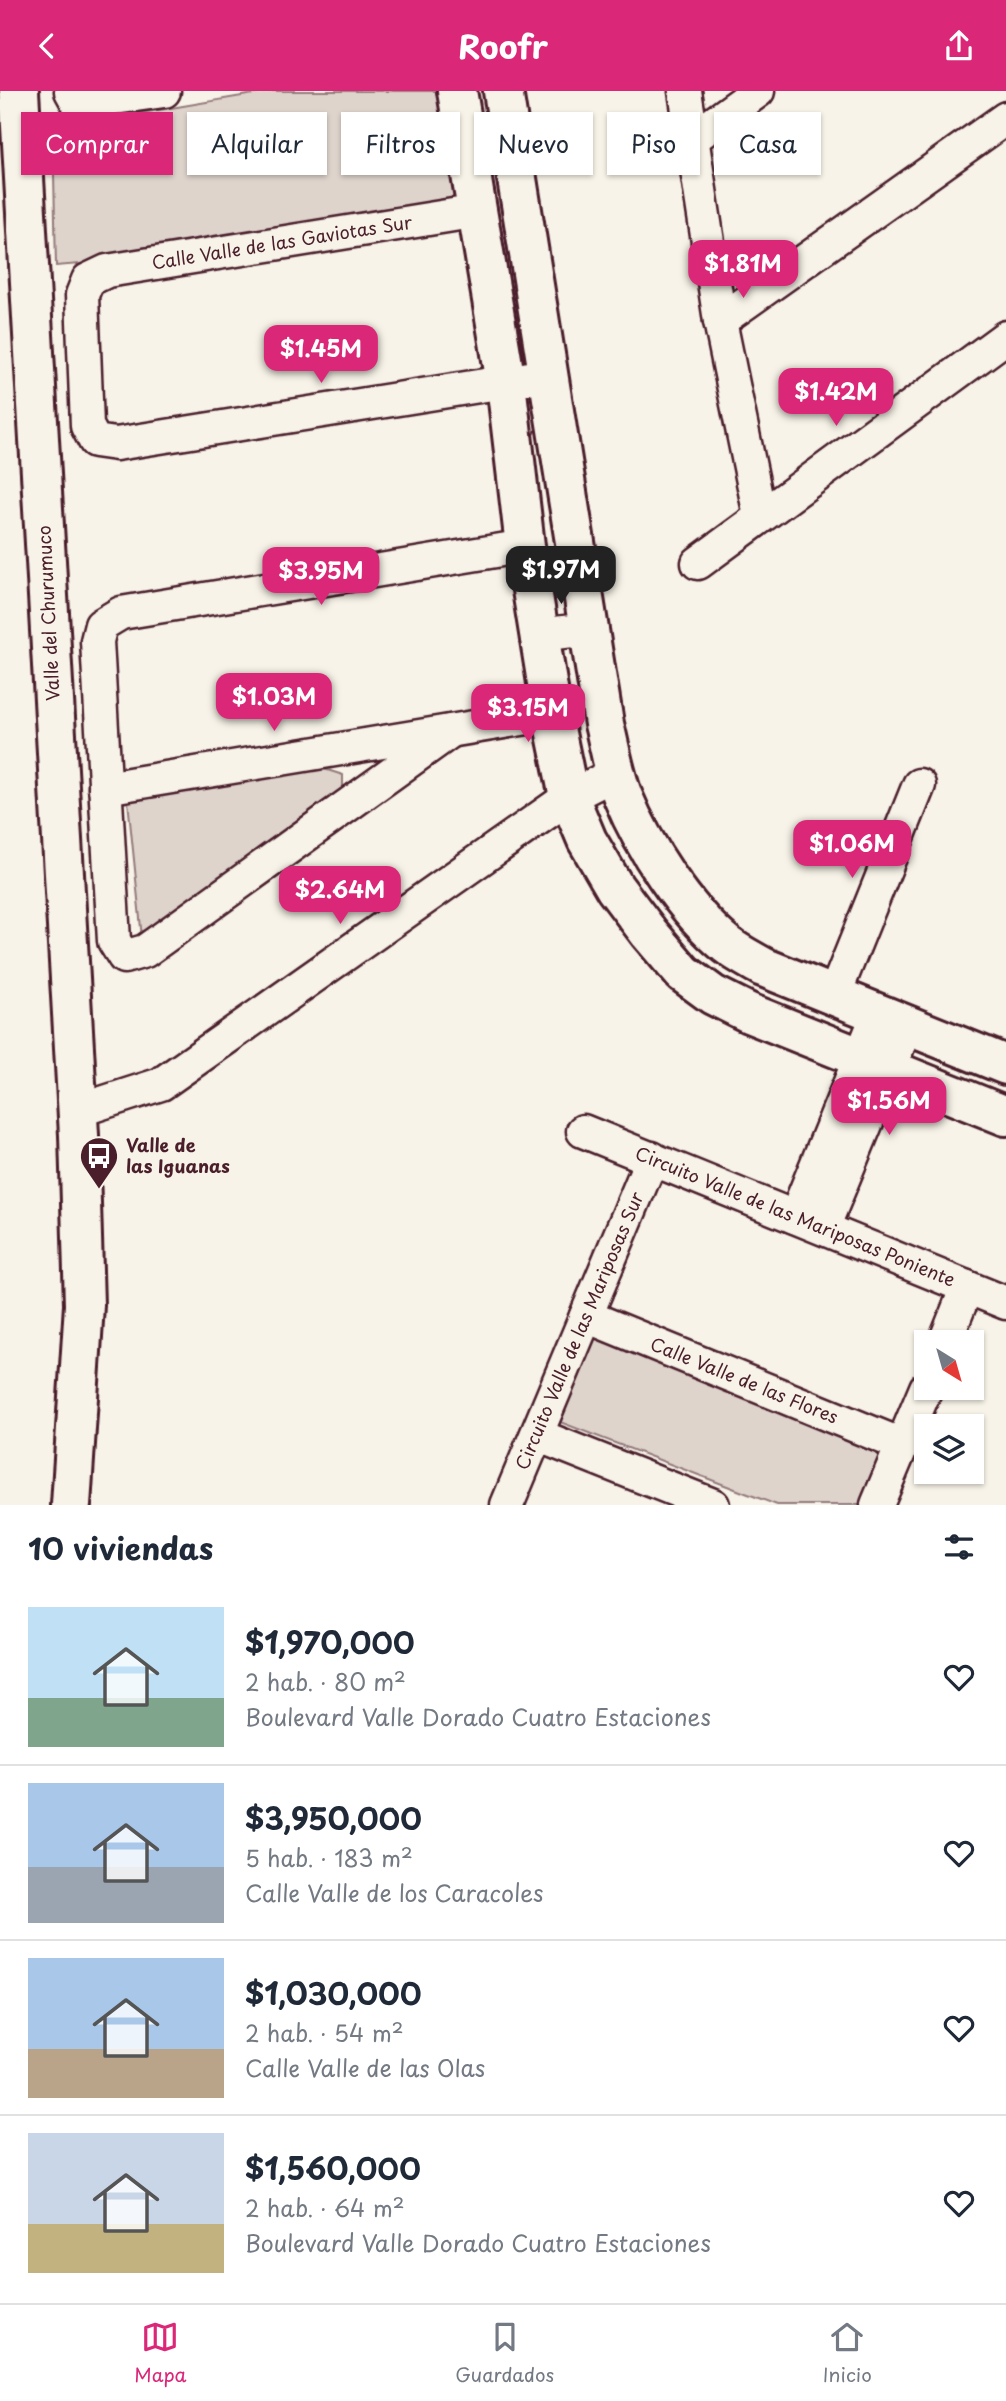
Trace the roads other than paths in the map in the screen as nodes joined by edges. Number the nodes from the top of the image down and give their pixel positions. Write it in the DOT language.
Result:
graph roads {
  1 [pos="19,91"];
  2 [pos="164,91"];
  3 [pos="457,91"];
  4 [pos="503,91"];
  5 [pos="685,91"];
  6 [pos="758,91"];
  7 [pos="74,95"];
  8 [pos="688,112"];
  9 [pos="1006,118"];
  10 [pos="700,133"];
  11 [pos="698,175"];
  12 [pos="478,211"];
  13 [pos="720,321"];
  14 [pos="1006,337"];
  15 [pos="548,375"];
  16 [pos="506,383"];
  17 [pos="760,516"];
  18 [pos="525,546"];
  19 [pos="698,563"];
  20 [pos="589,629"];
  21 [pos="539,635"];
  22 [pos="552,714"];
  23 [pos="451,730"];
  24 [pos="617,773"];
  25 [pos="919,785"];
  26 [pos="105,788"];
  27 [pos="569,797"];
  28 [pos="834,996"];
  29 [pos="892,1019"];
  30 [pos="1003,1055"];
  31 [pos="874,1063"];
  32 [pos="1006,1117"];
  33 [pos="78,1123"];
  34 [pos="583,1131"];
  35 [pos="652,1158"];
  36 [pos="809,1222"];
  37 [pos="967,1287"];
  38 [pos="1006,1303"];
  39 [pos="586,1317"];
  40 [pos="950,1330"];
  41 [pos="921,1400"];
  42 [pos="537,1435"];
  43 [pos="902,1445"];
  44 [pos="71,1505"];
  45 [pos="507,1505"];
  46 [pos="713,1505"];
  47 [pos="877,1505"];
  1 -- 33 [label="street, Valle del Churumuco"];
  2 -- 7 [label="street"];
  3 -- 12 [label="street"];
  4 -- 15 [label="street"];
  5 -- 8 [label="street"];
  6 -- 10 [label="street"];
  9 -- 13 [label="street"];
  11 -- 13 [label="street"];
  12 -- 16 [label="street"];
  12 -- 16 [label="street, Calle Valle de las Gaviotas Sur"];
  13 -- 17 [label="street"];
  14 -- 17 [label="street"];
  15 -- 16 [label="street"];
  15 -- 20 [label="street"];
  16 -- 18 [label="street"];
  17 -- 19 [label="street"];
  18 -- 21 [label="street"];
  18 -- 26 [label="street"];
  20 -- 21 [label="street"];
  20 -- 24 [label="street"];
  21 -- 22 [label="street"];
  22 -- 23 [label="street"];
  22 -- 27 [label="street"];
  23 -- 26 [label="street"];
  23 -- 26 [label="street"];
  24 -- 27 [label="street"];
  24 -- 28 [label="street"];
  25 -- 28 [label="street"];
  27 -- 31 [label="street"];
  27 -- 33 [label="street"];
  28 -- 29 [label="street"];
  29 -- 30 [label="street"];
  29 -- 31 [label="street"];
  31 -- 32 [label="street"];
  31 -- 36 [label="street"];
  33 -- 44 [label="street, Valle del Churumuco"];
  34 -- 35 [label="street, Circuito Valle de las Mariposas Poniente"];
  35 -- 36 [label="street, Circuito Valle de las Mariposas Poniente"];
  35 -- 39 [label="street, Circuito Valle de las Mariposas Sur"];
  36 -- 37 [label="street, Circuito Valle de las Mariposas Poniente"];
  37 -- 38 [label="street, Circuito Valle de las Mariposas Poniente"];
  37 -- 40 [label="street"];
  39 -- 42 [label="street, Circuito Valle de las Mariposas Sur"];
  39 -- 43 [label="street, Calle Valle de las Flores"];
  41 -- 43 [label="street"];
  42 -- 45 [label="street, Circuito Valle de las Mariposas Sur"];
  42 -- 46 [label="street"];
  43 -- 47 [label="street"];
}
